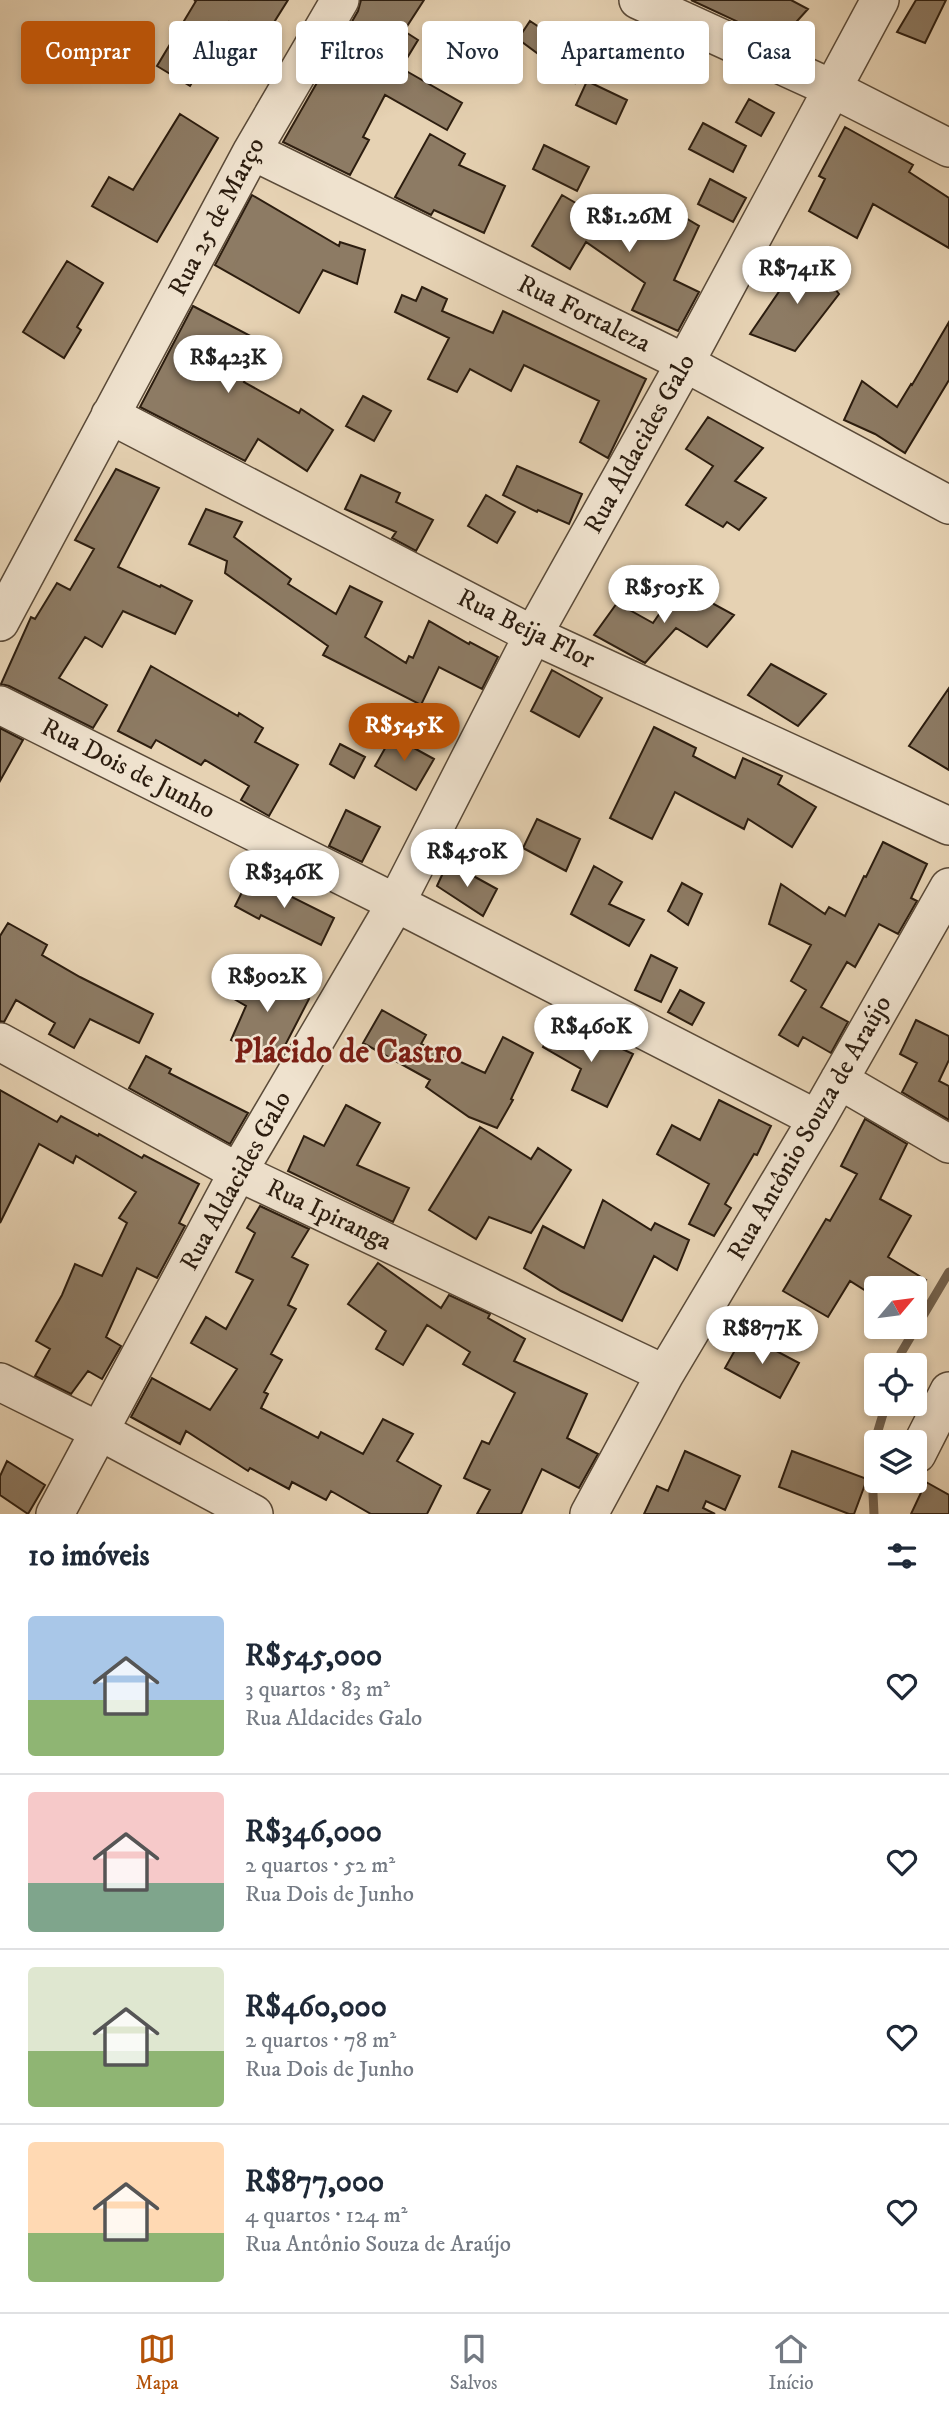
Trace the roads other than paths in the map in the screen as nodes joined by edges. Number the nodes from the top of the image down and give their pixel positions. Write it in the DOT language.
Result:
graph roads {
  1 [pos="340,0"];
  2 [pos="638,0"];
  3 [pos="880,0"];
  4 [pos="833,89"];
  5 [pos="949,148"];
  6 [pos="252,150"];
  7 [pos="685,363"];
  8 [pos="110,415"];
  9 [pos="949,505"];
  10 [pos="0,622"];
  11 [pos="533,635"];
  12 [pos="0,705"];
  13 [pos="949,826"];
  14 [pos="949,887"];
  15 [pos="396,903"];
  16 [pos="0,1042"];
  17 [pos="839,1080"];
  18 [pos="817,1119"];
  19 [pos="949,1144"];
  20 [pos="238,1172"];
  21 [pos="665,1374"];
  22 [pos="0,1382"];
  23 [pos="949,1391"];
  24 [pos="101,1432"];
  25 [pos="927,1434"];
  26 [pos="55,1514"];
  27 [pos="254,1514"];
  28 [pos="589,1514"];
  1 -- 6 [label="street, Rua 25 de Março"];
  2 -- 4 [label="street"];
  3 -- 4 [label="street, Rua Aldacides Galo"];
  4 -- 5 [label="street"];
  4 -- 7 [label="street, Rua Aldacides Galo"];
  6 -- 7 [label="street, Rua Fortaleza"];
  6 -- 8 [label="street, Rua 25 de Março"];
  7 -- 9 [label="street, Rua Fortaleza"];
  7 -- 11 [label="street, Rua Aldacides Galo"];
  8 -- 10 [label="street, Rua 25 de Março"];
  8 -- 11 [label="street, Rua Beija Flor"];
  11 -- 13 [label="street, Rua Beija Flor"];
  11 -- 15 [label="street, Rua Aldacides Galo"];
  12 -- 15 [label="street, Rua Dois de Junho"];
  14 -- 17 [label="street, Rua Antônio Souza de Araújo"];
  15 -- 18 [label="street, Rua Dois de Junho"];
  15 -- 20 [label="street, Rua Aldacides Galo"];
  16 -- 20 [label="street, Rua Ipiranga"];
  17 -- 18 [label="street, Rua Antônio Souza de Araújo"];
  17 -- 19 [label="street"];
  18 -- 21 [label="street, Rua Antônio Souza de Araújo"];
  20 -- 21 [label="street, Rua Ipiranga"];
  20 -- 24 [label="street, Rua Aldacides Galo"];
  21 -- 28 [label="street, Rua Antônio Souza de Araújo"];
  22 -- 24 [label="street"];
  23 -- 25 [label="street"];
  24 -- 26 [label="street, Rua Aldacides Galo"];
  24 -- 27 [label="street"];
}
